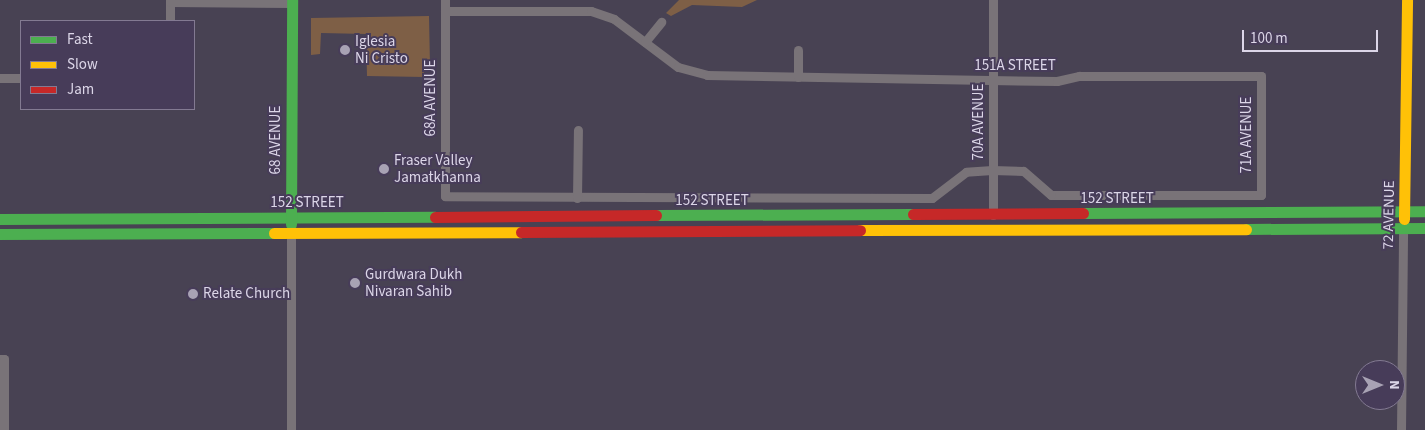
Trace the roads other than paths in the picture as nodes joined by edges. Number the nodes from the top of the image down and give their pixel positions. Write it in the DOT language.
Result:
graph roads {
  1 [pos="445,0"];
  2 [pos="993,0"];
  3 [pos="1407,0"];
  4 [pos="170,1"];
  5 [pos="292,1"];
  6 [pos="445,11"];
  7 [pos="170,20"];
  8 [pos="661,22"];
  9 [pos="646,42"];
  10 [pos="798,50"];
  11 [pos="1261,76"];
  12 [pos="798,77"];
  13 [pos="0,78"];
  14 [pos="20,78"];
  15 [pos="993,81"];
  16 [pos="578,130"];
  17 [pos="992,170"];
  18 [pos="577,198"];
  19 [pos="1404,211"];
  20 [pos="1425,211"];
  21 [pos="993,215"];
  22 [pos="291,218"];
  23 [pos="0,219"];
  24 [pos="1403,228"];
  25 [pos="1425,228"];
  26 [pos="922,230"];
  27 [pos="291,233"];
  28 [pos="0,234"];
  29 [pos="2,359"];
  30 [pos="4,430"];
  31 [pos="291,430"];
  32 [pos="1401,430"];
  1 -- 6 [label="street, 68A AVENUE"];
  2 -- 15 [label="street, 70A AVENUE"];
  3 -- 19 [label="main road, 72 AVENUE"];
  4 -- 5 [label="street"];
  4 -- 7 [label="street"];
  5 -- 22 [label="main road, 68 AVENUE"];
  6 -- 9 [label="street, 151A STREET"];
  6 -- 18 [label="street, 68A AVENUE"];
  8 -- 9 [label="street"];
  9 -- 12 [label="street, 151A STREET"];
  10 -- 12 [label="street"];
  11 -- 15 [label="street, 151A STREET"];
  11 -- 17 [label="street, 71A AVENUE"];
  12 -- 15 [label="street, 151A STREET"];
  13 -- 14 [label="street"];
  15 -- 17 [label="street, 70A AVENUE"];
  16 -- 18 [label="street"];
  17 -- 18 [label="street"];
  17 -- 21 [label="street, 70A AVENUE"];
  19 -- 20 [label="main road, 152 STREET"];
  19 -- 21 [label="main road, 152 STREET"];
  19 -- 24 [label="main road, 72 AVENUE"];
  21 -- 22 [label="main road, 152 STREET"];
  21 -- 26 [label="main road"];
  22 -- 23 [label="main road, 152 STREET"];
  22 -- 27 [label="main road, 68 AVENUE"];
  24 -- 25 [label="main road, 152 STREET"];
  24 -- 26 [label="main road, 152 STREET"];
  24 -- 32 [label="street, 72 AVENUE"];
  26 -- 27 [label="main road, 152 STREET"];
  27 -- 28 [label="main road, 152 STREET"];
  27 -- 31 [label="street, 68 AVENUE"];
  29 -- 30 [label="street"];
}
